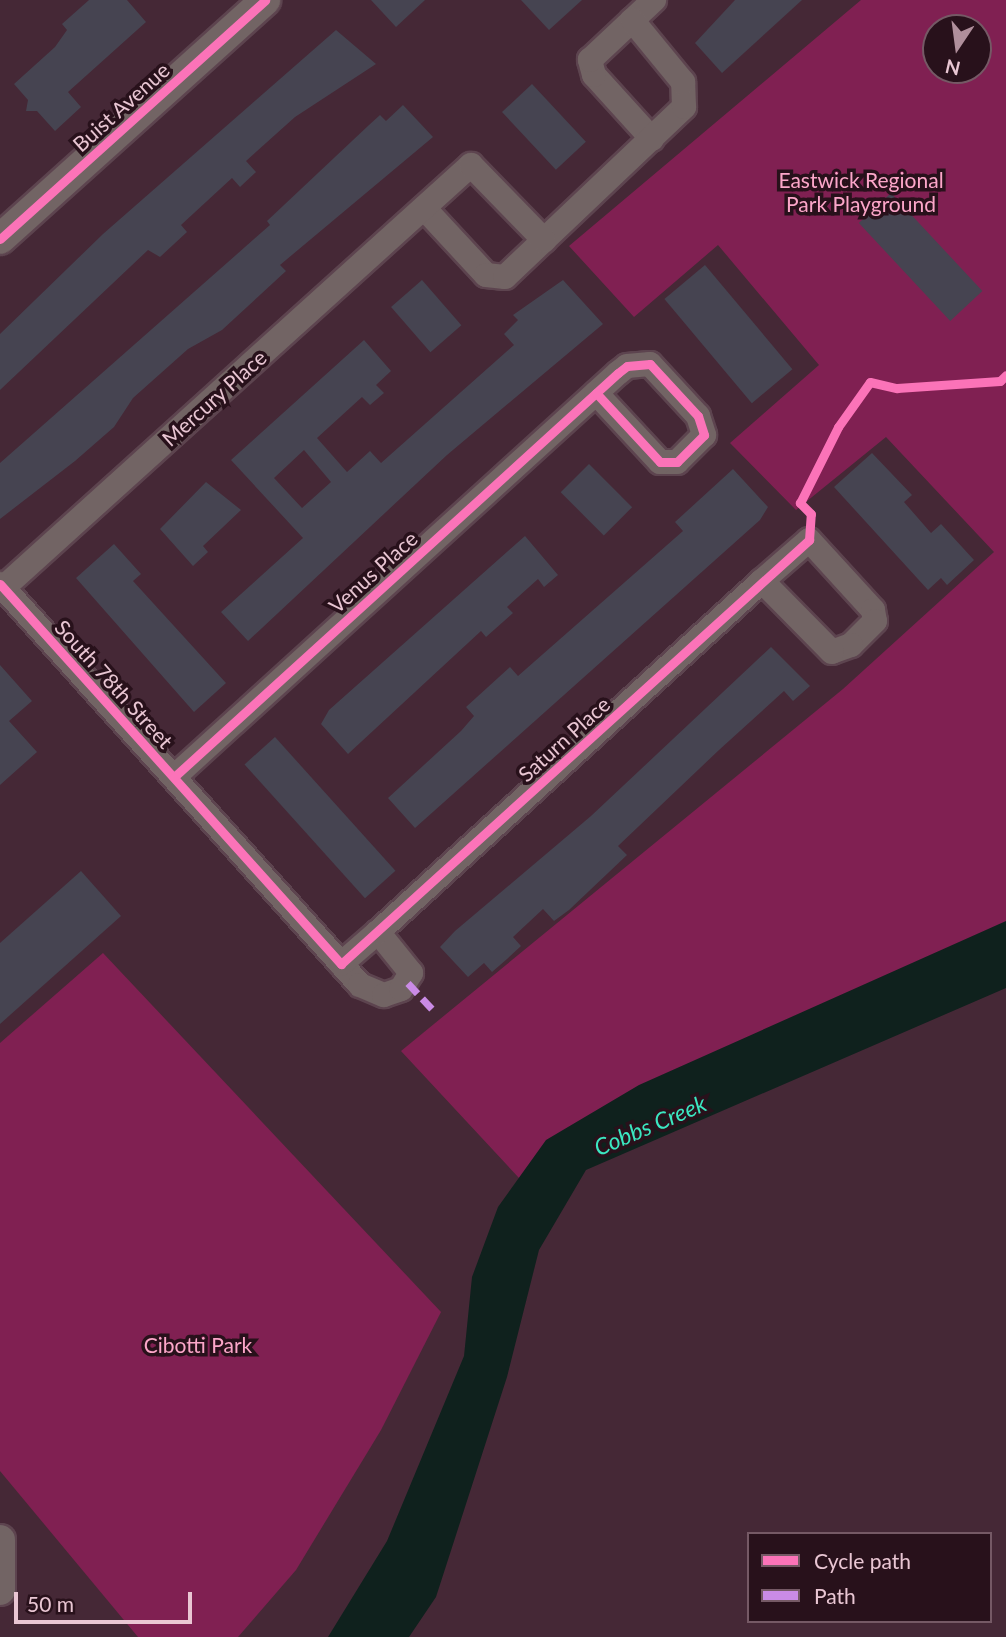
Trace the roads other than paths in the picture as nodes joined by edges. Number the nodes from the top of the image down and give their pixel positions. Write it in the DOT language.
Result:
graph roads {
  1 [pos="265,0"];
  2 [pos="654,0"];
  3 [pos="632,20"];
  4 [pos="652,139"];
  5 [pos="424,208"];
  6 [pos="0,239"];
  7 [pos="544,240"];
  8 [pos="596,393"];
  9 [pos="762,582"];
  10 [pos="2,586"];
  11 [pos="174,777"];
  12 [pos="378,932"];
  13 [pos="341,964"];
  14 [pos="0,1540"];
  15 [pos="0,1590"];
  1 -- 6 [label="street, Buist Avenue"];
  2 -- 3 [label="street"];
  3 -- 4 [label="street"];
  3 -- 4 [label="street"];
  4 -- 7 [label="street"];
  5 -- 7 [label="street"];
  5 -- 7 [label="street, Mercury Place"];
  5 -- 10 [label="street, Mercury Place"];
  8 -- 8 [label="street, Venus Place"];
  8 -- 11 [label="street, Venus Place"];
  9 -- 9 [label="street, Saturn Place"];
  9 -- 12 [label="street, Saturn Place"];
  10 -- 11 [label="street, South 78th Street"];
  11 -- 13 [label="street, South 78th Street"];
  12 -- 13 [label="street, Saturn Place"];
  12 -- 13 [label="street, South 78th Street"];
  14 -- 15 [label="street"];
}
